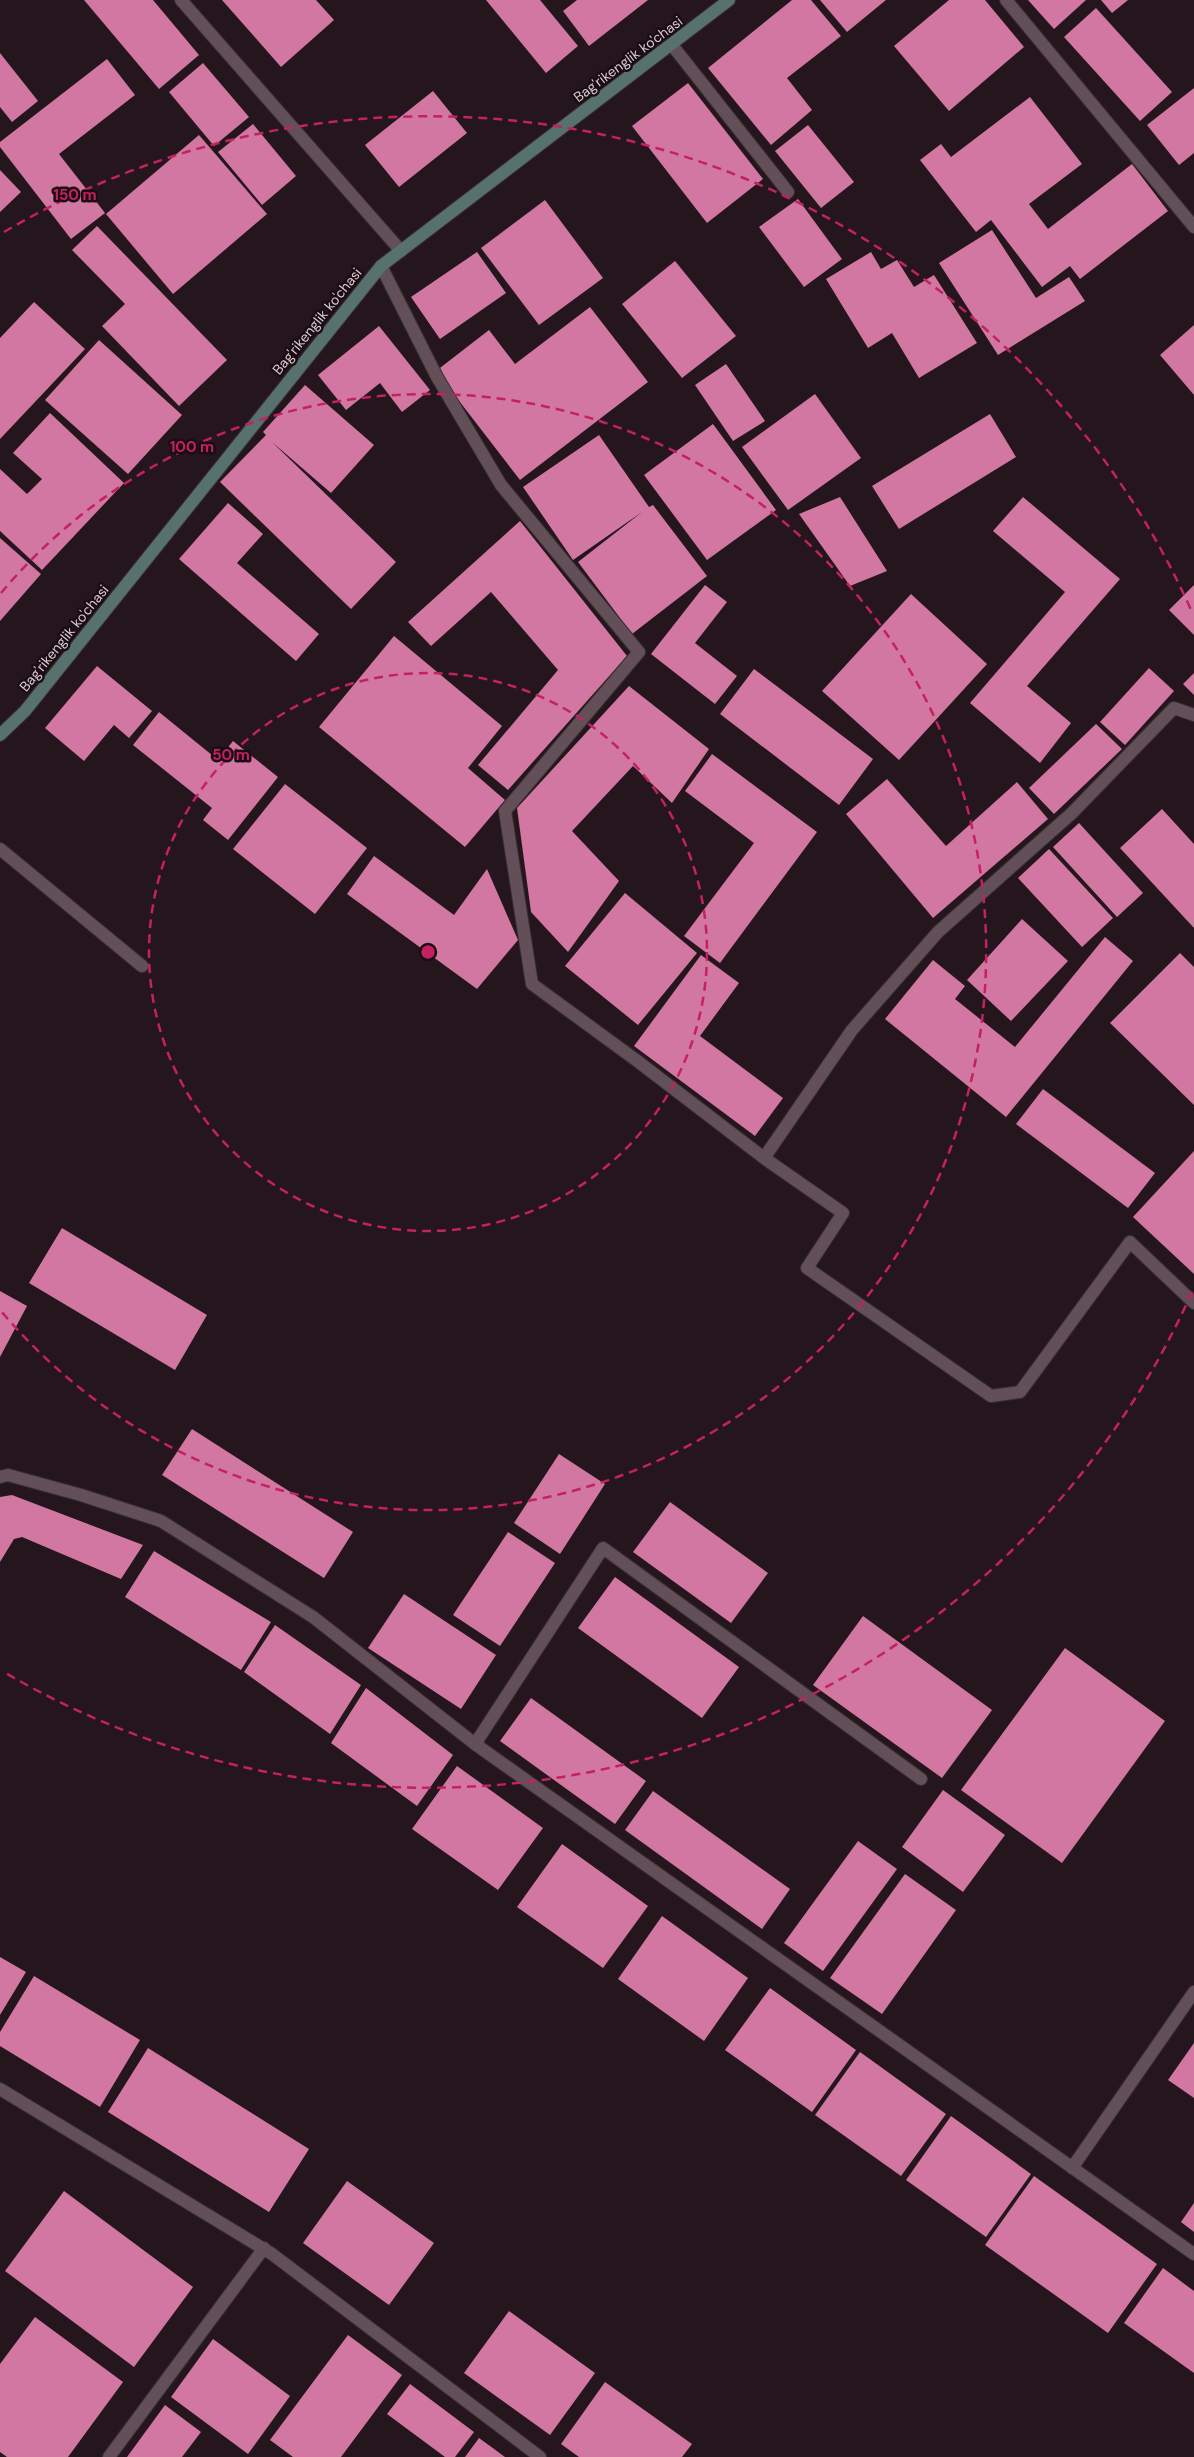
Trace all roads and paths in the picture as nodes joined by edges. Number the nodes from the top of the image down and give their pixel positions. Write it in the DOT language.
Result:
graph roads {
  1 [pos="181,0"];
  2 [pos="730,0"];
  3 [pos="1006,0"];
  4 [pos="672,45"];
  5 [pos="788,192"];
  6 [pos="1194,227"];
  7 [pos="401,251"];
  8 [pos="381,266"];
  9 [pos="1194,715"];
  10 [pos="0,735"];
  11 [pos="0,849"];
  12 [pos="142,966"];
  13 [pos="764,1158"];
  14 [pos="1194,1303"];
  15 [pos="0,1477"];
  16 [pos="475,1744"];
  17 [pos="921,1779"];
  18 [pos="1194,1992"];
  19 [pos="0,2089"];
  20 [pos="1072,2168"];
  21 [pos="264,2248"];
  22 [pos="1194,2254"];
  23 [pos="109,2457"];
  24 [pos="540,2457"];
  1 -- 7 [label="street"];
  2 -- 4 [label="main road, Bag'rikenglik ko'chasi"];
  3 -- 6 [label="street"];
  4 -- 5 [label="street"];
  4 -- 7 [label="main road, Bag'rikenglik ko'chasi"];
  7 -- 8 [label="main road, Bag'rikenglik ko'chasi"];
  8 -- 10 [label="main road, Bag'rikenglik ko'chasi"];
  8 -- 13 [label="street"];
  9 -- 13 [label="street"];
  11 -- 12 [label="street"];
  13 -- 14 [label="street"];
  15 -- 16 [label="street"];
  16 -- 17 [label="street"];
  16 -- 20 [label="street"];
  18 -- 20 [label="street"];
  19 -- 21 [label="street"];
  20 -- 22 [label="street"];
  21 -- 23 [label="street"];
  21 -- 24 [label="street"];
}
